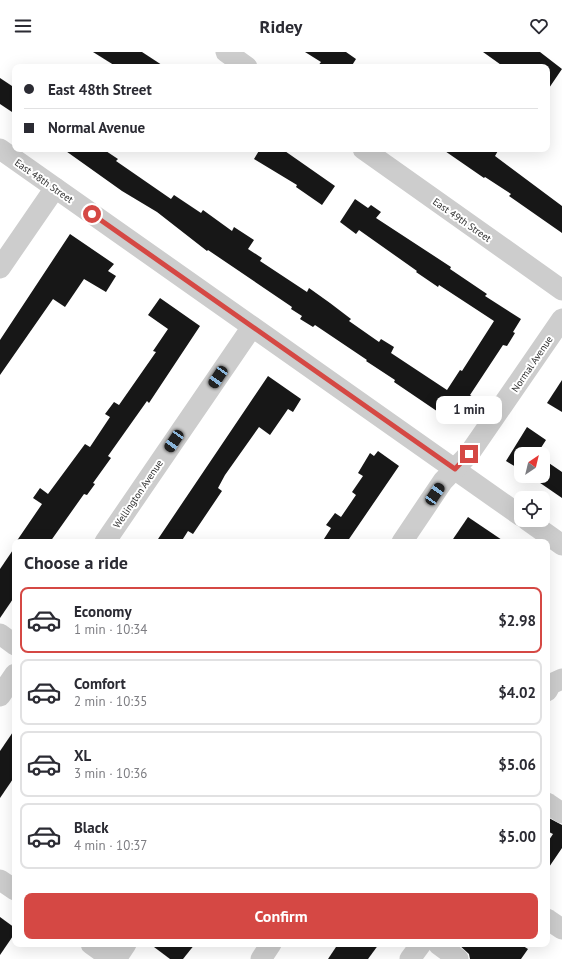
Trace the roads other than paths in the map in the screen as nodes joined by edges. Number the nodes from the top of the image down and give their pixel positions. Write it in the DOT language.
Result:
graph roads {
  1 [pos="226,52"];
  2 [pos="243,64"];
  3 [pos="0,149"];
  4 [pos="367,152"];
  5 [pos="55,188"];
  6 [pos="0,268"];
  7 [pos="562,290"];
  8 [pos="562,319"];
  9 [pos="252,327"];
  10 [pos="455,469"];
  11 [pos="514,511"];
  12 [pos="537,527"];
  13 [pos="107,539"];
  14 [pos="404,539"];
  15 [pos="562,545"];
  16 [pos="0,634"];
  17 [pos="12,643"];
  18 [pos="12,678"];
  19 [pos="0,696"];
  20 [pos="550,805"];
  21 [pos="562,813"];
  22 [pos="0,880"];
  23 [pos="12,888"];
  24 [pos="550,921"];
  25 [pos="562,929"];
  26 [pos="95,947"];
  27 [pos="124,947"];
  28 [pos="269,947"];
  29 [pos="419,947"];
  30 [pos="442,947"];
  31 [pos="112,959"];
  32 [pos="116,959"];
  33 [pos="261,959"];
  34 [pos="410,959"];
  35 [pos="458,959"];
  1 -- 2 [label="street"];
  3 -- 5 [label="street, East 48th Street"];
  4 -- 7 [label="street, East 49th Street"];
  5 -- 6 [label="street"];
  5 -- 9 [label="street, East 48th Street"];
  8 -- 10 [label="street, Normal Avenue"];
  9 -- 10 [label="street, East 48th Street"];
  9 -- 13 [label="street, Wellington Avenue"];
  10 -- 11 [label="street, East 48th Street"];
  10 -- 14 [label="street, Normal Avenue"];
  12 -- 15 [label="street"];
  16 -- 17 [label="street"];
  18 -- 19 [label="street"];
  20 -- 21 [label="street"];
  22 -- 23 [label="street"];
  24 -- 25 [label="street"];
  26 -- 31 [label="street"];
  27 -- 32 [label="street"];
  28 -- 33 [label="street"];
  29 -- 34 [label="street"];
  30 -- 35 [label="street"];
}
